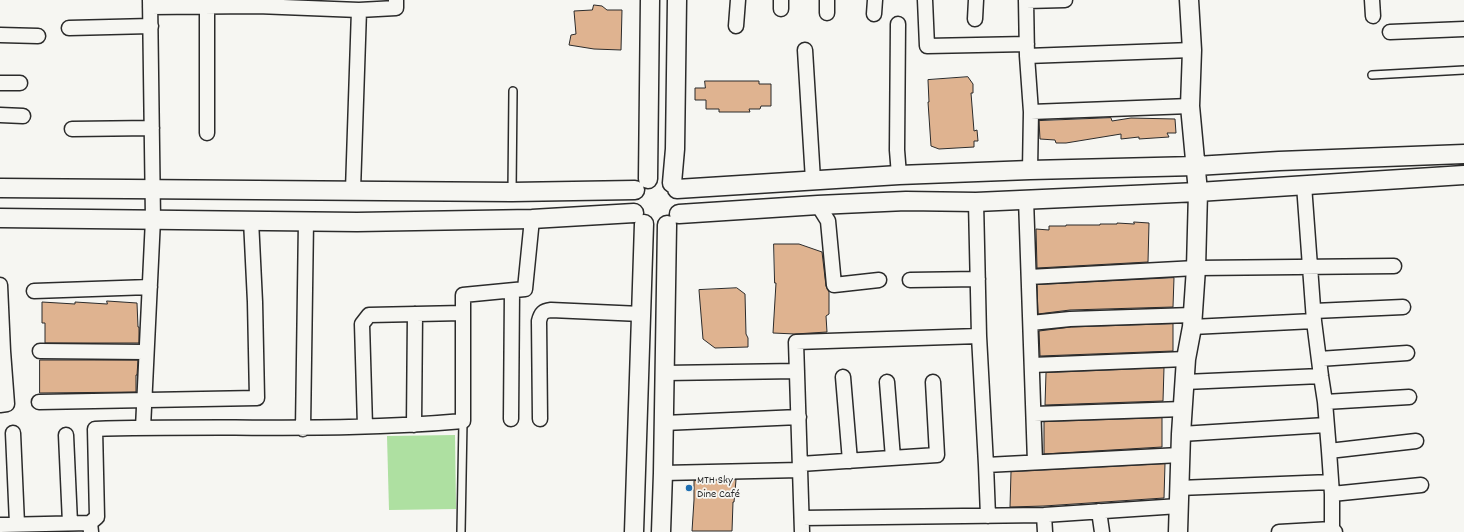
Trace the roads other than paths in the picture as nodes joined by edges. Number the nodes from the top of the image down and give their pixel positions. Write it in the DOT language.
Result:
graph roads {
  1 [pos="396,0"];
  2 [pos="650,0"];
  3 [pos="660,0"];
  4 [pos="668,0"];
  5 [pos="677,0"];
  6 [pos="738,0"];
  7 [pos="875,0"];
  8 [pos="925,0"];
  9 [pos="976,0"];
  10 [pos="1065,0"];
  11 [pos="1189,0"];
  12 [pos="1372,0"];
  13 [pos="1026,1"];
  14 [pos="150,4"];
  15 [pos="203,4"];
  16 [pos="359,10"];
  17 [pos="874,14"];
  18 [pos="1373,16"];
  19 [pos="975,19"];
  20 [pos="898,24"];
  21 [pos="150,26"];
  22 [pos="736,26"];
  23 [pos="69,28"];
  24 [pos="1464,29"];
  25 [pos="1390,32"];
  26 [pos="0,35"];
  27 [pos="38,36"];
  28 [pos="805,50"];
  29 [pos="1027,50"];
  30 [pos="1192,50"];
  31 [pos="662,63"];
  32 [pos="1464,70"];
  33 [pos="1372,75"];
  34 [pos="0,83"];
  35 [pos="20,83"];
  36 [pos="513,90"];
  37 [pos="1190,106"];
  38 [pos="1031,112"];
  39 [pos="0,115"];
  40 [pos="23,116"];
  41 [pos="152,128"];
  42 [pos="72,129"];
  43 [pos="207,133"];
  44 [pos="648,148"];
  45 [pos="675,149"];
  46 [pos="1464,154"];
  47 [pos="1196,166"];
  48 [pos="1030,170"];
  49 [pos="898,175"];
  50 [pos="1464,175"];
  51 [pos="813,180"];
  52 [pos="641,185"];
  53 [pos="1304,185"];
  54 [pos="675,186"];
  55 [pos="0,188"];
  56 [pos="153,189"];
  57 [pos="353,190"];
  58 [pos="512,192"];
  59 [pos="1198,192"];
  60 [pos="1026,199"];
  61 [pos="976,202"];
  62 [pos="818,205"];
  63 [pos="0,218"];
  64 [pos="639,218"];
  65 [pos="153,219"];
  66 [pos="532,219"];
  67 [pos="251,220"];
  68 [pos="673,220"];
  69 [pos="306,221"];
  70 [pos="1311,266"];
  71 [pos="1394,266"];
  72 [pos="1196,268"];
  73 [pos="1029,277"];
  74 [pos="978,279"];
  75 [pos="879,280"];
  76 [pos="910,280"];
  77 [pos="0,285"];
  78 [pos="150,287"];
  79 [pos="512,290"];
  80 [pos="34,291"];
  81 [pos="1403,307"];
  82 [pos="415,314"];
  83 [pos="463,314"];
  84 [pos="641,314"];
  85 [pos="1314,316"];
  86 [pos="1192,321"];
  87 [pos="1031,323"];
  88 [pos="979,336"];
  89 [pos="1,351"];
  90 [pos="40,352"];
  91 [pos="145,352"];
  92 [pos="1407,353"];
  93 [pos="1186,359"];
  94 [pos="1319,359"];
  95 [pos="1032,365"];
  96 [pos="797,371"];
  97 [pos="665,373"];
  98 [pos="1320,376"];
  99 [pos="843,377"];
  100 [pos="887,382"];
  101 [pos="933,382"];
  102 [pos="1185,382"];
  103 [pos="1409,397"];
  104 [pos="144,399"];
  105 [pos="39,402"];
  106 [pos="1325,402"];
  107 [pos="0,405"];
  108 [pos="1182,408"];
  109 [pos="1034,414"];
  110 [pos="798,417"];
  111 [pos="540,418"];
  112 [pos="511,419"];
  113 [pos="463,421"];
  114 [pos="664,423"];
  115 [pos="1326,425"];
  116 [pos="365,426"];
  117 [pos="414,426"];
  118 [pos="143,428"];
  119 [pos="303,428"];
  120 [pos="13,433"];
  121 [pos="1180,434"];
  122 [pos="66,435"];
  123 [pos="1416,441"];
  124 [pos="1329,451"];
  125 [pos="1180,455"];
  126 [pos="893,458"];
  127 [pos="850,460"];
  128 [pos="1035,462"];
  129 [pos="986,464"];
  130 [pos="800,467"];
  131 [pos="663,473"];
  132 [pos="1422,485"];
  133 [pos="1179,488"];
  134 [pos="1332,488"];
  135 [pos="1179,506"];
  136 [pos="1100,511"];
  137 [pos="1044,515"];
  138 [pos="988,516"];
  139 [pos="802,518"];
  140 [pos="70,523"];
  141 [pos="17,524"];
  142 [pos="0,525"];
  143 [pos="90,527"];
  144 [pos="39,528"];
  145 [pos="1334,531"];
  146 [pos="461,532"];
  147 [pos="634,532"];
  148 [pos="661,532"];
  149 [pos="802,532"];
  150 [pos="1045,532"];
  151 [pos="1102,532"];
  152 [pos="1178,532"];
  153 [pos="1279,532"];
  1 -- 16 [label="street"];
  2 -- 44 [label="street"];
  3 -- 31 [label="street"];
  4 -- 31 [label="street"];
  5 -- 45 [label="street"];
  6 -- 22 [label="street"];
  7 -- 17 [label="street"];
  8 -- 29 [label="street"];
  9 -- 19 [label="street"];
  10 -- 13 [label="street"];
  11 -- 30 [label="street"];
  12 -- 18 [label="street"];
  13 -- 29 [label="street"];
  14 -- 15 [label="street"];
  14 -- 21 [label="street"];
  15 -- 16 [label="street"];
  15 -- 43 [label="street"];
  16 -- 57 [label="street"];
  20 -- 49 [label="street"];
  21 -- 23 [label="street"];
  21 -- 41 [label="street"];
  24 -- 25 [label="street"];
  26 -- 27 [label="street"];
  28 -- 51 [label="street"];
  29 -- 30 [label="street"];
  29 -- 38 [label="street"];
  30 -- 37 [label="street"];
  31 -- 44 [label="street"];
  31 -- 45 [label="street"];
  32 -- 33 [label="lane"];
  34 -- 35 [label="street"];
  36 -- 58 [label="lane"];
  37 -- 38 [label="street"];
  37 -- 47 [label="street"];
  38 -- 48 [label="street"];
  39 -- 40 [label="street"];
  41 -- 42 [label="street"];
  41 -- 56 [label="street"];
  44 -- 52 [label="street"];
  45 -- 54 [label="street"];
  46 -- 47 [label="street"];
  47 -- 48 [label="street"];
  47 -- 59 [label="street"];
  48 -- 49 [label="street"];
  49 -- 51 [label="street"];
  50 -- 53 [label="street"];
  51 -- 54 [label="street"];
  52 -- 54 [label="street"];
  52 -- 58 [label="street"];
  52 -- 64 [label="street"];
  53 -- 59 [label="street"];
  53 -- 70 [label="street"];
  54 -- 68 [label="street"];
  55 -- 56 [label="street"];
  56 -- 57 [label="street"];
  56 -- 65 [label="street"];
  57 -- 58 [label="street"];
  59 -- 60 [label="street"];
  59 -- 72 [label="street"];
  60 -- 61 [label="street"];
  60 -- 73 [label="street"];
  61 -- 62 [label="street"];
  61 -- 74 [label="street"];
  62 -- 68 [label="street"];
  62 -- 75 [label="street"];
  63 -- 65 [label="street"];
  64 -- 66 [label="street"];
  64 -- 68 [label="street"];
  64 -- 84 [label="street"];
  65 -- 67 [label="street"];
  65 -- 78 [label="street"];
  66 -- 69 [label="street"];
  66 -- 79 [label="street"];
  67 -- 69 [label="street"];
  67 -- 104 [label="street"];
  68 -- 97 [label="street"];
  69 -- 119 [label="street"];
  70 -- 71 [label="street"];
  70 -- 72 [label="street"];
  70 -- 85 [label="street"];
  72 -- 73 [label="street"];
  72 -- 86 [label="street"];
  73 -- 87 [label="street"];
  74 -- 76 [label="street"];
  74 -- 88 [label="street"];
  77 -- 89 [label="street"];
  78 -- 80 [label="street"];
  78 -- 91 [label="street"];
  79 -- 83 [label="street"];
  79 -- 112 [label="street"];
  81 -- 85 [label="street"];
  82 -- 83 [label="street"];
  82 -- 116 [label="street"];
  82 -- 117 [label="street"];
  83 -- 113 [label="street"];
  84 -- 111 [label="street"];
  84 -- 147 [label="street"];
  85 -- 86 [label="street"];
  85 -- 94 [label="street"];
  86 -- 87 [label="street"];
  86 -- 93 [label="street"];
  87 -- 95 [label="street"];
  88 -- 96 [label="street"];
  88 -- 129 [label="street"];
  89 -- 107 [label="street"];
  90 -- 91 [label="street"];
  91 -- 104 [label="street"];
  92 -- 94 [label="street"];
  93 -- 95 [label="street"];
  93 -- 102 [label="street"];
  94 -- 98 [label="street"];
  95 -- 109 [label="street"];
  96 -- 97 [label="street"];
  96 -- 110 [label="street"];
  97 -- 114 [label="street"];
  98 -- 102 [label="street"];
  98 -- 106 [label="street"];
  99 -- 127 [label="street"];
  100 -- 126 [label="street"];
  101 -- 126 [label="street"];
  102 -- 108 [label="street"];
  103 -- 106 [label="street"];
  104 -- 105 [label="street"];
  104 -- 118 [label="street"];
  106 -- 115 [label="street"];
  108 -- 109 [label="street"];
  108 -- 121 [label="street"];
  109 -- 128 [label="street"];
  110 -- 114 [label="street"];
  110 -- 130 [label="street"];
  113 -- 117 [label="street"];
  113 -- 146 [label="lane"];
  114 -- 131 [label="street"];
  115 -- 121 [label="street"];
  115 -- 124 [label="street"];
  116 -- 117 [label="street"];
  116 -- 119 [label="street"];
  118 -- 119 [label="street"];
  118 -- 143 [label="street"];
  120 -- 141 [label="street"];
  121 -- 125 [label="street"];
  122 -- 140 [label="street"];
  123 -- 124 [label="street"];
  124 -- 134 [label="street"];
  125 -- 128 [label="street"];
  125 -- 133 [label="street"];
  126 -- 127 [label="street"];
  127 -- 130 [label="street"];
  128 -- 129 [label="street"];
  129 -- 138 [label="street"];
  130 -- 131 [label="street"];
  130 -- 139 [label="street"];
  131 -- 148 [label="street"];
  132 -- 134 [label="street"];
  133 -- 134 [label="street"];
  133 -- 135 [label="street"];
  134 -- 145 [label="street"];
  135 -- 136 [label="street"];
  135 -- 152 [label="street"];
  136 -- 137 [label="street"];
  136 -- 151 [label="street"];
  137 -- 138 [label="street"];
  137 -- 150 [label="street"];
  138 -- 139 [label="street"];
  139 -- 149 [label="street"];
  140 -- 143 [label="street"];
  140 -- 144 [label="street"];
  141 -- 142 [label="street"];
  141 -- 144 [label="street"];
  145 -- 153 [label="street"];
}
